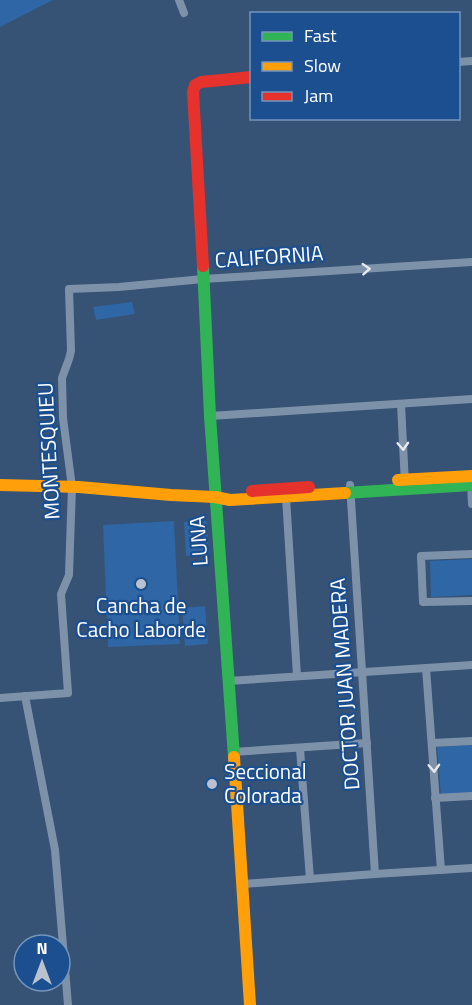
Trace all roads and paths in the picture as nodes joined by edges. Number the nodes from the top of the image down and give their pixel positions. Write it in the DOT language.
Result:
graph roads {
  1 [pos="179,0"];
  2 [pos="184,12"];
  3 [pos="250,77"];
  4 [pos="472,262"];
  5 [pos="202,279"];
  6 [pos="69,289"];
  7 [pos="472,399"];
  8 [pos="401,404"];
  9 [pos="210,416"];
  10 [pos="471,480"];
  11 [pos="405,484"];
  12 [pos="0,485"];
  13 [pos="72,487"];
  14 [pos="350,488"];
  15 [pos="215,497"];
  16 [pos="286,497"];
  17 [pos="472,504"];
  18 [pos="472,554"];
  19 [pos="472,601"];
  20 [pos="472,664"];
  21 [pos="426,668"];
  22 [pos="362,672"];
  23 [pos="297,676"];
  24 [pos="228,681"];
  25 [pos="25,696"];
  26 [pos="0,698"];
  27 [pos="472,741"];
  28 [pos="367,743"];
  29 [pos="432,743"];
  30 [pos="300,749"];
  31 [pos="233,752"];
  32 [pos="472,796"];
  33 [pos="435,798"];
  34 [pos="472,868"];
  35 [pos="441,870"];
  36 [pos="375,874"];
  37 [pos="310,879"];
  38 [pos="243,884"];
  39 [pos="68,1005"];
  40 [pos="250,1005"];
  1 -- 2 [label="street"];
  3 -- 5 [label="street, LUNA"];
  5 -- 4 [label="street, CALIFORNIA, one-way"];
  5 -- 6 [label="street, CALIFORNIA"];
  5 -- 9 [label="street, LUNA"];
  6 -- 13 [label="street, MONTESQUIEU"];
  7 -- 8 [label="street"];
  8 -- 9 [label="street"];
  8 -- 11 [label="street, one-way"];
  9 -- 15 [label="street, LUNA"];
  10 -- 11 [label="street"];
  10 -- 17 [label="street"];
  11 -- 14 [label="street"];
  12 -- 13 [label="street"];
  13 -- 15 [label="street"];
  13 -- 25 [label="street, MONTESQUIEU"];
  14 -- 15 [label="street"];
  14 -- 16 [label="street"];
  14 -- 22 [label="street, DOCTOR JUAN MADERA"];
  15 -- 16 [label="street"];
  15 -- 24 [label="street, LUNA"];
  16 -- 23 [label="street"];
  18 -- 19 [label="street"];
  20 -- 21 [label="street"];
  21 -- 22 [label="street"];
  21 -- 29 [label="street"];
  22 -- 23 [label="street"];
  22 -- 28 [label="street, DOCTOR JUAN MADERA"];
  23 -- 24 [label="street"];
  24 -- 31 [label="street, LUNA"];
  25 -- 26 [label="street"];
  25 -- 39 [label="street"];
  27 -- 29 [label="street"];
  28 -- 30 [label="street"];
  28 -- 36 [label="street, DOCTOR JUAN MADERA"];
  29 -- 33 [label="street, one-way"];
  30 -- 31 [label="street"];
  30 -- 37 [label="street"];
  31 -- 38 [label="street, LUNA"];
  32 -- 33 [label="street"];
  33 -- 35 [label="street"];
  34 -- 35 [label="street"];
  35 -- 36 [label="street"];
  36 -- 37 [label="street"];
  37 -- 38 [label="street"];
  38 -- 40 [label="street, LUNA"];
}
